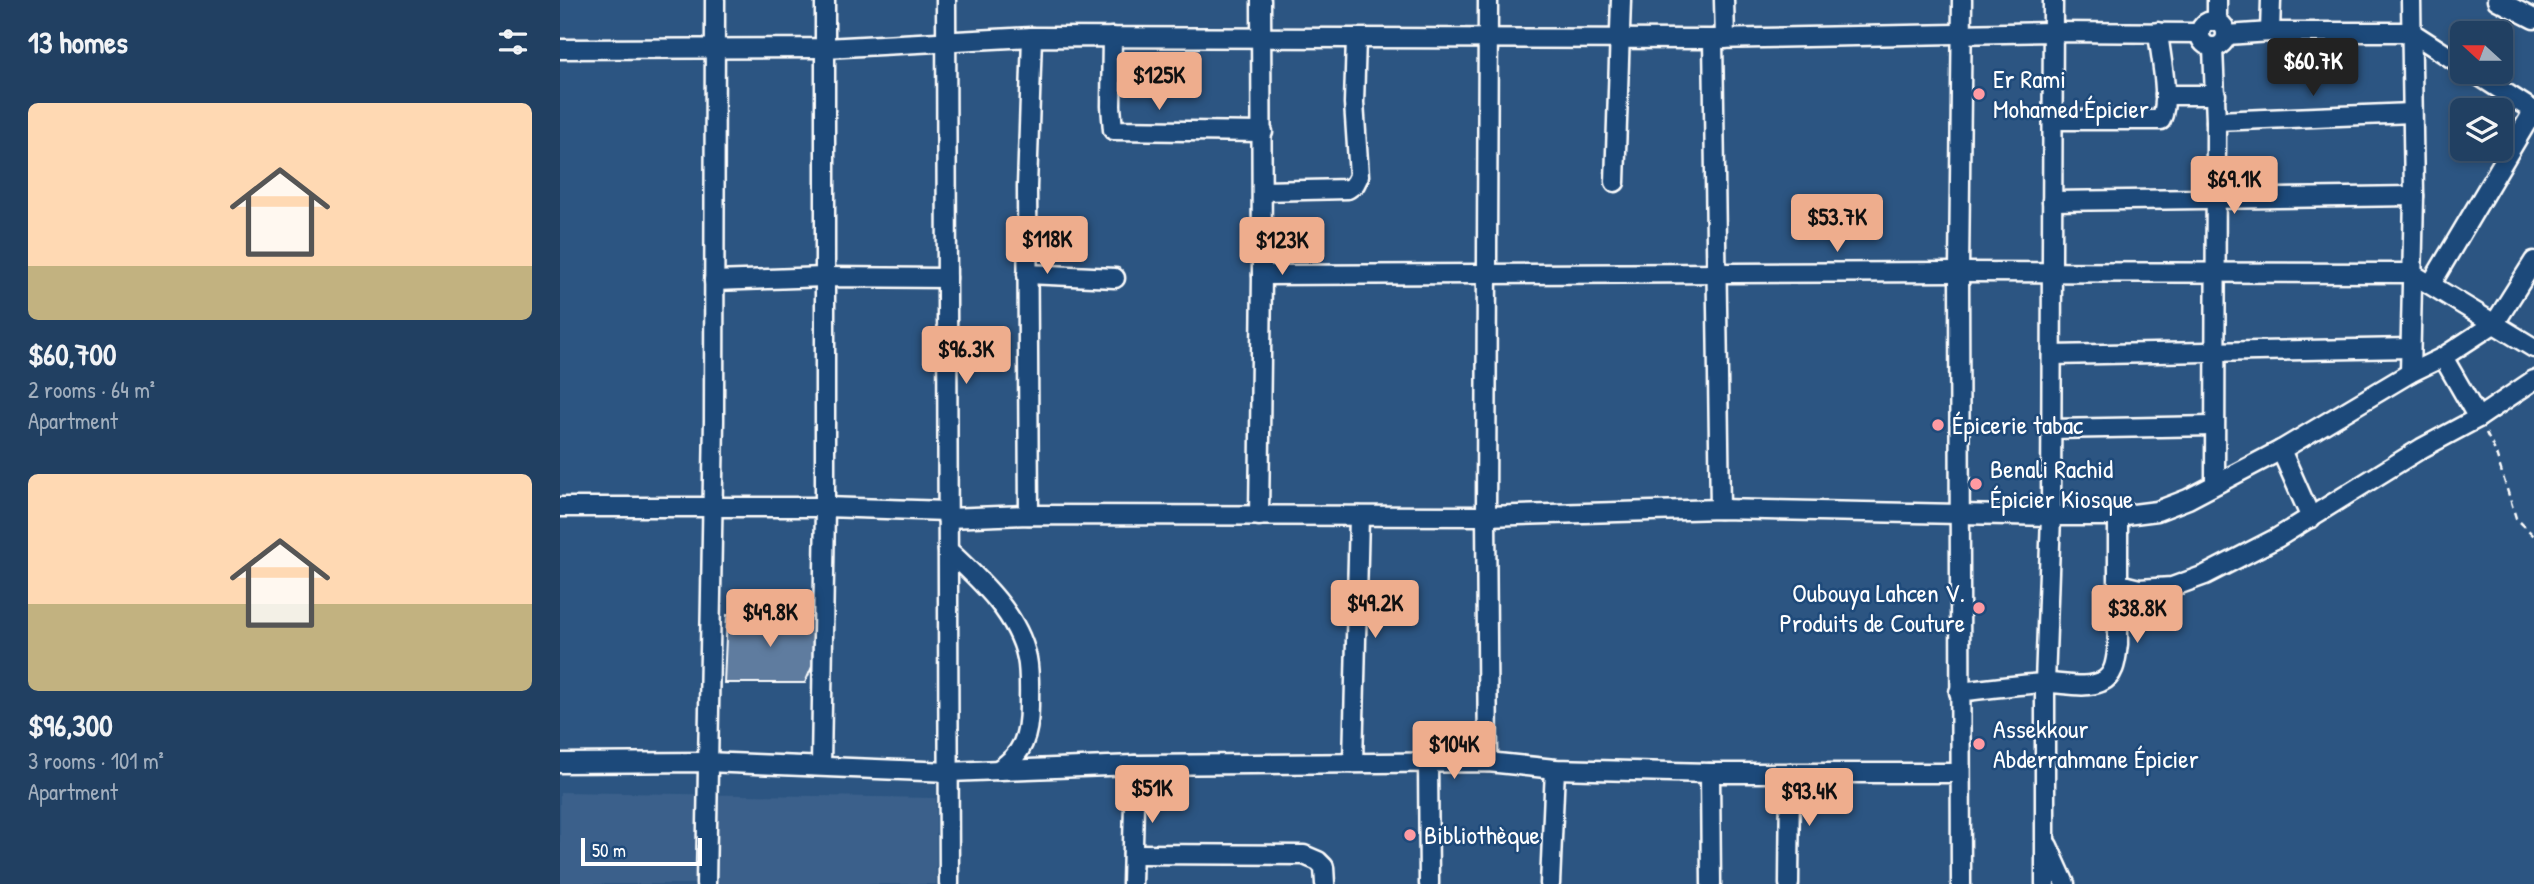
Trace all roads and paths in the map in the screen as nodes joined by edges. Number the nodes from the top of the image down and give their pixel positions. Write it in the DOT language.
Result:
graph roads {
  1 [pos="715,0"];
  2 [pos="825,0"];
  3 [pos="946,0"];
  4 [pos="1261,0"];
  5 [pos="1488,0"];
  6 [pos="1621,0"];
  7 [pos="1724,0"];
  8 [pos="1962,0"];
  9 [pos="2053,0"];
  10 [pos="2217,0"];
  11 [pos="2271,0"];
  12 [pos="2411,0"];
  13 [pos="2497,0"];
  14 [pos="2534,19"];
  15 [pos="2222,28"];
  16 [pos="2053,32"];
  17 [pos="2158,32"];
  18 [pos="2270,32"];
  19 [pos="2411,32"];
  20 [pos="2200,33"];
  21 [pos="1963,34"];
  22 [pos="1032,37"];
  23 [pos="1112,37"];
  24 [pos="1263,37"];
  25 [pos="1356,38"];
  26 [pos="1620,38"];
  27 [pos="1488,39"];
  28 [pos="1719,39"];
  29 [pos="946,42"];
  30 [pos="825,48"];
  31 [pos="2213,48"];
  32 [pos="560,49"];
  33 [pos="715,50"];
  34 [pos="2450,57"];
  35 [pos="2492,84"];
  36 [pos="2165,95"];
  37 [pos="2216,95"];
  38 [pos="2534,110"];
  39 [pos="2412,113"];
  40 [pos="2053,120"];
  41 [pos="2216,121"];
  42 [pos="1263,132"];
  43 [pos="1615,182"];
  44 [pos="1263,191"];
  45 [pos="2414,196"];
  46 [pos="2215,197"];
  47 [pos="2052,201"];
  48 [pos="2534,261"];
  49 [pos="1959,272"];
  50 [pos="2216,273"];
  51 [pos="2411,273"];
  52 [pos="1027,274"];
  53 [pos="1486,274"];
  54 [pos="1717,274"];
  55 [pos="2052,274"];
  56 [pos="1262,275"];
  57 [pos="824,277"];
  58 [pos="947,278"];
  59 [pos="1115,278"];
  60 [pos="714,281"];
  61 [pos="2431,284"];
  62 [pos="2495,323"];
  63 [pos="2410,348"];
  64 [pos="2534,348"];
  65 [pos="2216,353"];
  66 [pos="2052,355"];
  67 [pos="2443,357"];
  68 [pos="2410,373"];
  69 [pos="2534,380"];
  70 [pos="2478,418"];
  71 [pos="2214,426"];
  72 [pos="2051,429"];
  73 [pos="2281,450"];
  74 [pos="2215,484"];
  75 [pos="560,507"];
  76 [pos="825,507"];
  77 [pos="711,509"];
  78 [pos="1720,509"];
  79 [pos="947,515"];
  80 [pos="1029,515"];
  81 [pos="1960,515"];
  82 [pos="1259,516"];
  83 [pos="1359,516"];
  84 [pos="1486,516"];
  85 [pos="2051,516"];
  86 [pos="2118,516"];
  87 [pos="2311,518"];
  88 [pos="2534,536"];
  89 [pos="948,550"];
  90 [pos="2119,584"];
  91 [pos="2045,683"];
  92 [pos="1959,692"];
  93 [pos="706,762"];
  94 [pos="1428,762"];
  95 [pos="1488,762"];
  96 [pos="560,763"];
  97 [pos="1353,763"];
  98 [pos="1135,765"];
  99 [pos="821,766"];
  100 [pos="1555,769"];
  101 [pos="998,770"];
  102 [pos="949,772"];
  103 [pos="1710,773"];
  104 [pos="1790,773"];
  105 [pos="1959,773"];
  106 [pos="2045,839"];
  107 [pos="1133,854"];
  108 [pos="706,884"];
  109 [pos="949,884"];
  110 [pos="1132,884"];
  111 [pos="1325,884"];
  112 [pos="1429,884"];
  113 [pos="1550,884"];
  114 [pos="1711,884"];
  115 [pos="1789,884"];
  116 [pos="1961,884"];
  117 [pos="2045,884"];
  118 [pos="2065,884"];
  1 -- 33 [label="street"];
  2 -- 30 [label="street"];
  3 -- 29 [label="street"];
  4 -- 24 [label="street"];
  5 -- 27 [label="street"];
  6 -- 26 [label="street"];
  7 -- 28 [label="street"];
  8 -- 21 [label="street"];
  9 -- 16 [label="street"];
  10 -- 15 [label="street"];
  11 -- 18 [label="street"];
  12 -- 19 [label="street"];
  13 -- 14 [label="street"];
  15 -- 18 [label="street"];
  15 -- 20 [label="street"];
  15 -- 31 [label="street"];
  16 -- 17 [label="street"];
  16 -- 21 [label="street"];
  16 -- 40 [label="street"];
  17 -- 20 [label="street"];
  17 -- 36 [label="street"];
  18 -- 19 [label="street"];
  19 -- 34 [label="street"];
  19 -- 39 [label="street"];
  20 -- 31 [label="street"];
  21 -- 28 [label="street"];
  21 -- 49 [label="street"];
  22 -- 23 [label="street"];
  22 -- 29 [label="street"];
  22 -- 52 [label="street"];
  23 -- 24 [label="street"];
  23 -- 42 [label="street"];
  24 -- 25 [label="street"];
  24 -- 42 [label="street"];
  25 -- 27 [label="street"];
  25 -- 44 [label="street"];
  26 -- 27 [label="street"];
  26 -- 28 [label="street"];
  26 -- 43 [label="street"];
  27 -- 53 [label="street"];
  28 -- 54 [label="street"];
  29 -- 30 [label="street"];
  29 -- 58 [label="street"];
  30 -- 33 [label="street"];
  30 -- 57 [label="street"];
  31 -- 37 [label="street"];
  32 -- 33 [label="street"];
  33 -- 60 [label="street"];
  35 -- 38 [label="street"];
  36 -- 37 [label="street"];
  36 -- 40 [label="street"];
  37 -- 41 [label="street"];
  38 -- 61 [label="street"];
  39 -- 41 [label="street"];
  39 -- 45 [label="street"];
  40 -- 47 [label="street"];
  41 -- 46 [label="street"];
  42 -- 44 [label="street"];
  44 -- 56 [label="street"];
  45 -- 46 [label="street"];
  45 -- 51 [label="street"];
  46 -- 47 [label="street"];
  46 -- 50 [label="street"];
  47 -- 55 [label="street"];
  48 -- 62 [label="street"];
  49 -- 54 [label="street"];
  49 -- 55 [label="street"];
  49 -- 81 [label="street"];
  50 -- 51 [label="street"];
  50 -- 55 [label="street"];
  50 -- 65 [label="street"];
  51 -- 61 [label="street"];
  51 -- 63 [label="street"];
  52 -- 59 [label="street"];
  52 -- 80 [label="street"];
  53 -- 54 [label="street"];
  53 -- 56 [label="street"];
  53 -- 84 [label="street"];
  54 -- 78 [label="street"];
  55 -- 66 [label="street"];
  56 -- 82 [label="street"];
  57 -- 58 [label="street"];
  57 -- 60 [label="street"];
  57 -- 76 [label="street"];
  58 -- 79 [label="street"];
  60 -- 77 [label="street"];
  61 -- 62 [label="street"];
  62 -- 64 [label="street"];
  62 -- 67 [label="street"];
  63 -- 65 [label="street"];
  63 -- 68 [label="street"];
  65 -- 66 [label="street"];
  65 -- 71 [label="street"];
  66 -- 72 [label="street"];
  67 -- 68 [label="street"];
  67 -- 70 [label="street"];
  68 -- 73 [label="street"];
  69 -- 70 [label="street"];
  70 -- 87 [label="street"];
  70 -- 88 [label="path"];
  71 -- 72 [label="street"];
  71 -- 74 [label="street"];
  72 -- 85 [label="street"];
  73 -- 74 [label="street"];
  73 -- 87 [label="street"];
  74 -- 86 [label="street"];
  75 -- 77 [label="street"];
  76 -- 77 [label="street"];
  76 -- 79 [label="street"];
  76 -- 99 [label="street"];
  77 -- 93 [label="street"];
  78 -- 81 [label="street"];
  78 -- 84 [label="street"];
  79 -- 80 [label="street"];
  79 -- 89 [label="street"];
  80 -- 82 [label="street"];
  81 -- 85 [label="street"];
  81 -- 92 [label="street"];
  82 -- 83 [label="street"];
  83 -- 84 [label="street"];
  83 -- 97 [label="street"];
  84 -- 95 [label="street"];
  85 -- 86 [label="street"];
  85 -- 91 [label="street"];
  86 -- 90 [label="street"];
  87 -- 90 [label="street"];
  89 -- 101 [label="street"];
  89 -- 102 [label="street"];
  90 -- 91 [label="street"];
  91 -- 92 [label="street"];
  91 -- 106 [label="street"];
  92 -- 105 [label="street"];
  93 -- 96 [label="street"];
  93 -- 99 [label="street"];
  93 -- 108 [label="street"];
  94 -- 95 [label="street"];
  94 -- 97 [label="street"];
  94 -- 112 [label="street"];
  95 -- 100 [label="street"];
  97 -- 98 [label="street"];
  98 -- 101 [label="street"];
  98 -- 107 [label="street"];
  99 -- 102 [label="street"];
  100 -- 103 [label="street"];
  100 -- 113 [label="street"];
  101 -- 102 [label="street"];
  102 -- 109 [label="street"];
  103 -- 104 [label="street"];
  103 -- 114 [label="street"];
  104 -- 105 [label="street"];
  104 -- 115 [label="street"];
  105 -- 116 [label="street"];
  106 -- 117 [label="street"];
  106 -- 118 [label="street"];
  107 -- 110 [label="street"];
  107 -- 111 [label="street"];
}
